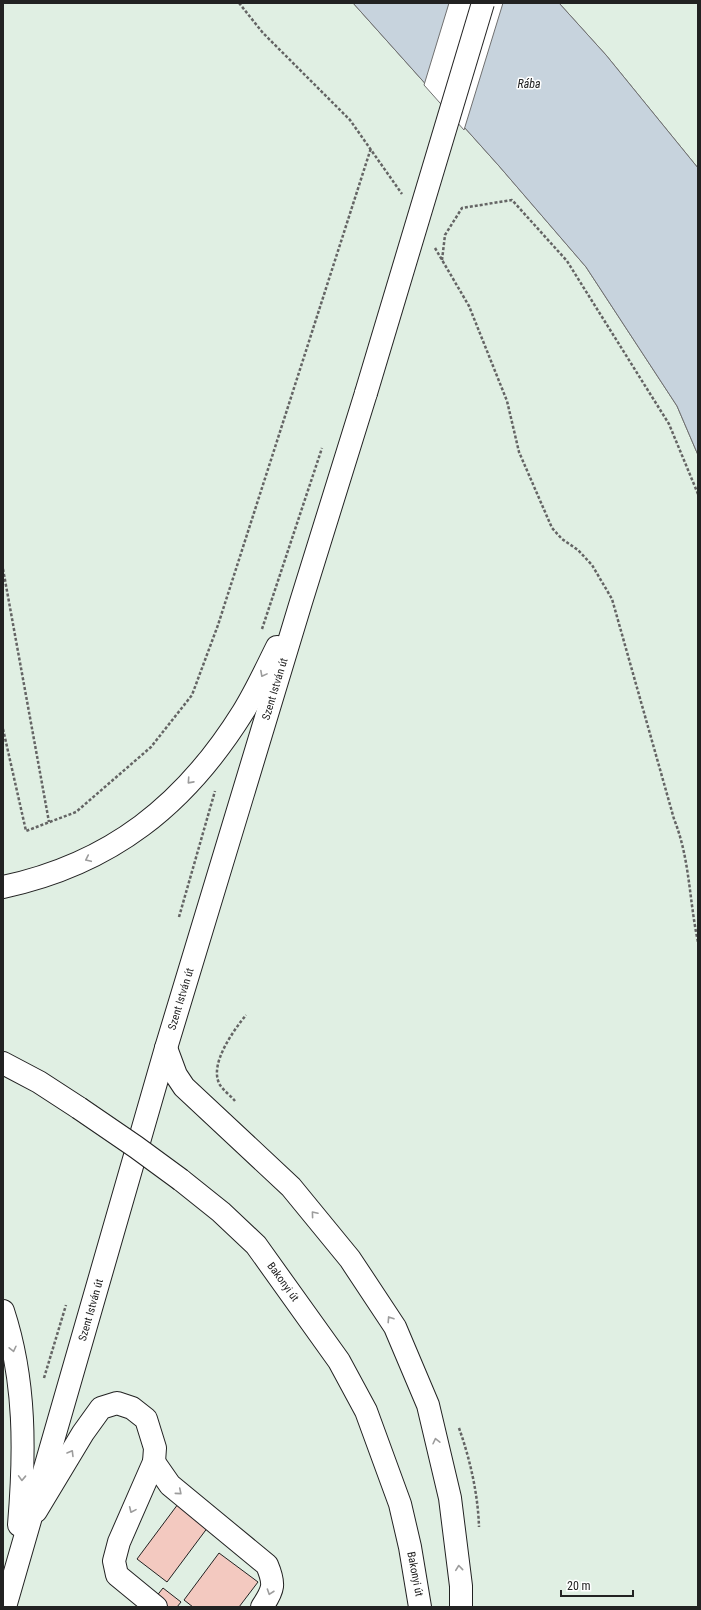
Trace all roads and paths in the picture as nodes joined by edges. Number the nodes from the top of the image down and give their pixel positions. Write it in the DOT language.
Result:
graph roads {
  1 [pos="239,3"];
  2 [pos="483,3"];
  3 [pos="371,148"];
  4 [pos="404,197"];
  5 [pos="434,247"];
  6 [pos="442,260"];
  7 [pos="325,441"];
  8 [pos="698,494"];
  9 [pos="3,569"];
  10 [pos="301,602"];
  11 [pos="260,633"];
  12 [pos="3,729"];
  13 [pos="49,822"];
  14 [pos="3,887"];
  15 [pos="698,942"];
  16 [pos="166,1048"];
  17 [pos="3,1063"];
  18 [pos="3,1311"];
  19 [pos="154,1462"];
  20 [pos="30,1523"];
  21 [pos="410,1547"];
  22 [pos="15,1570"];
  23 [pos="7,1604"];
  24 [pos="156,1607"];
  25 [pos="262,1607"];
  26 [pos="406,1607"];
  27 [pos="420,1607"];
  28 [pos="461,1607"];
  1 -- 3 [label="path"];
  2 -- 10 [label="main road, Szent István út, bridge"];
  3 -- 4 [label="path"];
  3 -- 13 [label="path"];
  5 -- 6 [label="path"];
  6 -- 8 [label="path"];
  6 -- 15 [label="path"];
  7 -- 11 [label="path"];
  9 -- 13 [label="path"];
  10 -- 14 [label="main road, one-way"];
  10 -- 16 [label="main road, Szent István út"];
  12 -- 13 [label="path"];
  16 -- 20 [label="main road, Szent István út"];
  28 -- 16 [label="main road, one-way"];
  17 -- 21 [label="main road, Bakonyi út, bridge"];
  18 -- 22 [label="main road, one-way"];
  20 -- 19 [label="main road, one-way"];
  19 -- 24 [label="main road, one-way"];
  19 -- 25 [label="main road, one-way"];
  20 -- 22 [label="main road, Szent István út"];
  21 -- 26 [label="main road"];
  21 -- 27 [label="main road, Bakonyi út"];
  22 -- 23 [label="main road, Szent István út"];
}
